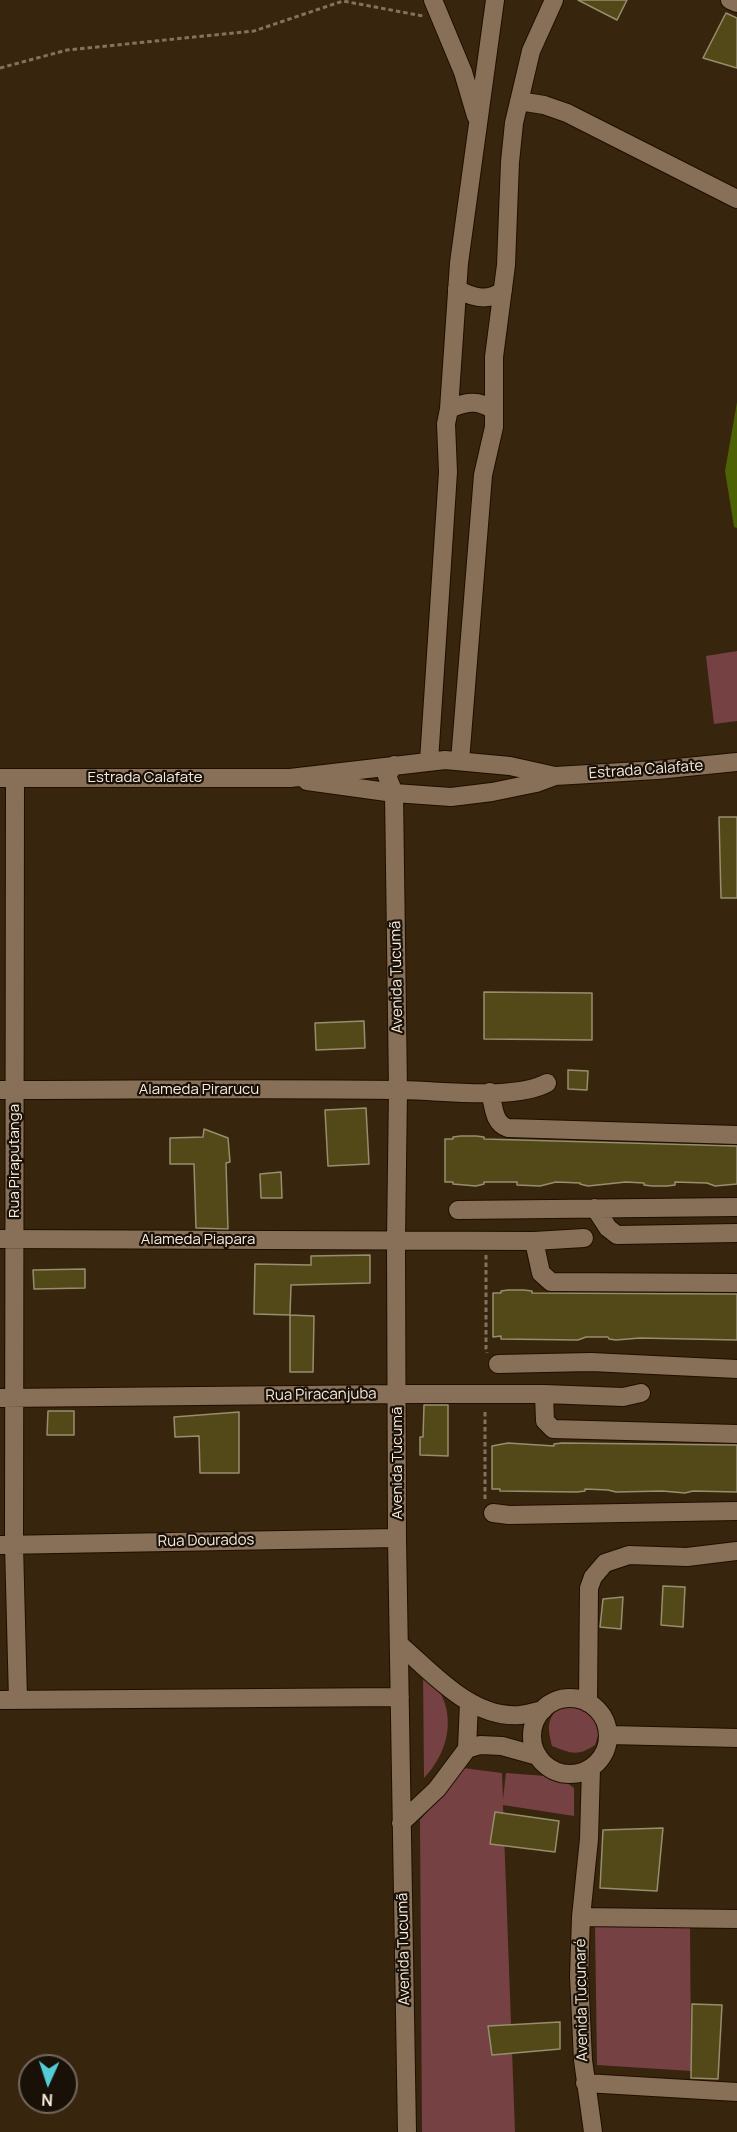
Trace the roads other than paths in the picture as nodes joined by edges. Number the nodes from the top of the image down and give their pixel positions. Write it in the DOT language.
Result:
graph roads {
  1 [pos="433,0"];
  2 [pos="495,0"];
  3 [pos="554,0"];
  4 [pos="730,0"];
  5 [pos="737,3"];
  6 [pos="519,101"];
  7 [pos="478,123"];
  8 [pos="737,199"];
  9 [pos="458,289"];
  10 [pos="503,290"];
  11 [pos="449,409"];
  12 [pos="493,410"];
  13 [pos="429,761"];
  14 [pos="460,761"];
  15 [pos="480,762"];
  16 [pos="737,762"];
  17 [pos="394,765"];
  18 [pos="555,776"];
  19 [pos="8,778"];
  20 [pos="290,778"];
  21 [pos="394,793"];
  22 [pos="473,794"];
  23 [pos="547,1083"];
  24 [pos="7,1090"];
  25 [pos="398,1090"];
  26 [pos="490,1092"];
  27 [pos="737,1135"];
  28 [pos="737,1207"];
  29 [pos="596,1208"];
  30 [pos="458,1210"];
  31 [pos="737,1233"];
  32 [pos="584,1238"];
  33 [pos="8,1239"];
  34 [pos="396,1240"];
  35 [pos="534,1241"];
  36 [pos="737,1283"];
  37 [pos="498,1364"];
  38 [pos="737,1369"];
  39 [pos="641,1393"];
  40 [pos="398,1394"];
  41 [pos="544,1394"];
  42 [pos="7,1398"];
  43 [pos="737,1434"];
  44 [pos="737,1511"];
  45 [pos="493,1514"];
  46 [pos="397,1538"];
  47 [pos="7,1545"];
  48 [pos="737,1551"];
  49 [pos="399,1644"];
  50 [pos="400,1697"];
  51 [pos="9,1700"];
  52 [pos="469,1702"];
  53 [pos="588,1703"];
  54 [pos="543,1710"];
  55 [pos="609,1735"];
  56 [pos="737,1738"];
  57 [pos="468,1749"];
  58 [pos="538,1756"];
  59 [pos="591,1768"];
  60 [pos="401,1823"];
  61 [pos="581,1917"];
  62 [pos="737,1919"];
  63 [pos="585,2083"];
  64 [pos="737,2092"];
  65 [pos="407,2132"];
  66 [pos="592,2132"];
  1 -- 7 [label="street"];
  2 -- 7 [label="street"];
  3 -- 6 [label="street"];
  4 -- 5 [label="street"];
  6 -- 8 [label="street"];
  6 -- 10 [label="street"];
  7 -- 9 [label="street"];
  9 -- 10 [label="street"];
  9 -- 11 [label="street"];
  10 -- 12 [label="street"];
  11 -- 12 [label="street"];
  11 -- 13 [label="street"];
  12 -- 14 [label="street"];
  13 -- 14 [label="street, Estrada Calafate"];
  13 -- 17 [label="street, Estrada Calafate"];
  14 -- 15 [label="street, Estrada Calafate"];
  15 -- 18 [label="street, Estrada Calafate"];
  15 -- 22 [label="street"];
  16 -- 18 [label="street, Estrada Calafate"];
  17 -- 20 [label="street, Estrada Calafate"];
  17 -- 21 [label="street, Avenida Tucumã"];
  18 -- 22 [label="street, Estrada Calafate"];
  19 -- 20 [label="street, Estrada Calafate"];
  19 -- 24 [label="street, Rua Piraputanga"];
  20 -- 21 [label="street, Estrada Calafate"];
  21 -- 22 [label="street, Estrada Calafate"];
  21 -- 25 [label="street, Avenida Tucumã"];
  23 -- 26 [label="street"];
  24 -- 25 [label="street, Alameda Pirarucu"];
  24 -- 33 [label="street, Rua Piraputanga"];
  25 -- 26 [label="street"];
  25 -- 34 [label="street, Avenida Tucumã"];
  26 -- 27 [label="street"];
  28 -- 29 [label="street"];
  29 -- 30 [label="street"];
  29 -- 31 [label="street"];
  32 -- 35 [label="street, Alameda Piapara"];
  33 -- 34 [label="street, Alameda Piapara"];
  33 -- 42 [label="street, Rua Piraputanga"];
  34 -- 35 [label="street, Alameda Piapara"];
  34 -- 40 [label="street, Avenida Tucumã"];
  35 -- 36 [label="street"];
  37 -- 38 [label="street"];
  39 -- 41 [label="street, Rua Piracanjuba"];
  40 -- 41 [label="street, Rua Piracanjuba"];
  40 -- 42 [label="street, Rua Piracanjuba"];
  40 -- 46 [label="street, Avenida Tucumã"];
  41 -- 43 [label="street"];
  42 -- 47 [label="street, Rua Piraputanga"];
  44 -- 45 [label="street"];
  46 -- 47 [label="street, Rua Dourados"];
  46 -- 49 [label="street, Avenida Tucumã"];
  47 -- 51 [label="street, Rua Piraputanga"];
  48 -- 53 [label="street"];
  49 -- 50 [label="street, Avenida Tucumã"];
  49 -- 52 [label="street"];
  50 -- 51 [label="street"];
  50 -- 60 [label="street, Avenida Tucumã"];
  52 -- 54 [label="street"];
  52 -- 57 [label="street"];
  53 -- 54 [label="street"];
  53 -- 55 [label="street"];
  54 -- 58 [label="street"];
  55 -- 56 [label="street"];
  55 -- 59 [label="street"];
  57 -- 58 [label="street"];
  57 -- 60 [label="street"];
  58 -- 59 [label="street"];
  59 -- 61 [label="street, Avenida Tucunaré"];
  60 -- 65 [label="street, Avenida Tucumã"];
  61 -- 62 [label="street, Avenida Tucunaré"];
  61 -- 63 [label="street, Avenida Tucunaré"];
  63 -- 64 [label="street, Avenida Tucunaré"];
  63 -- 66 [label="street, Avenida Tucunaré"];
}
